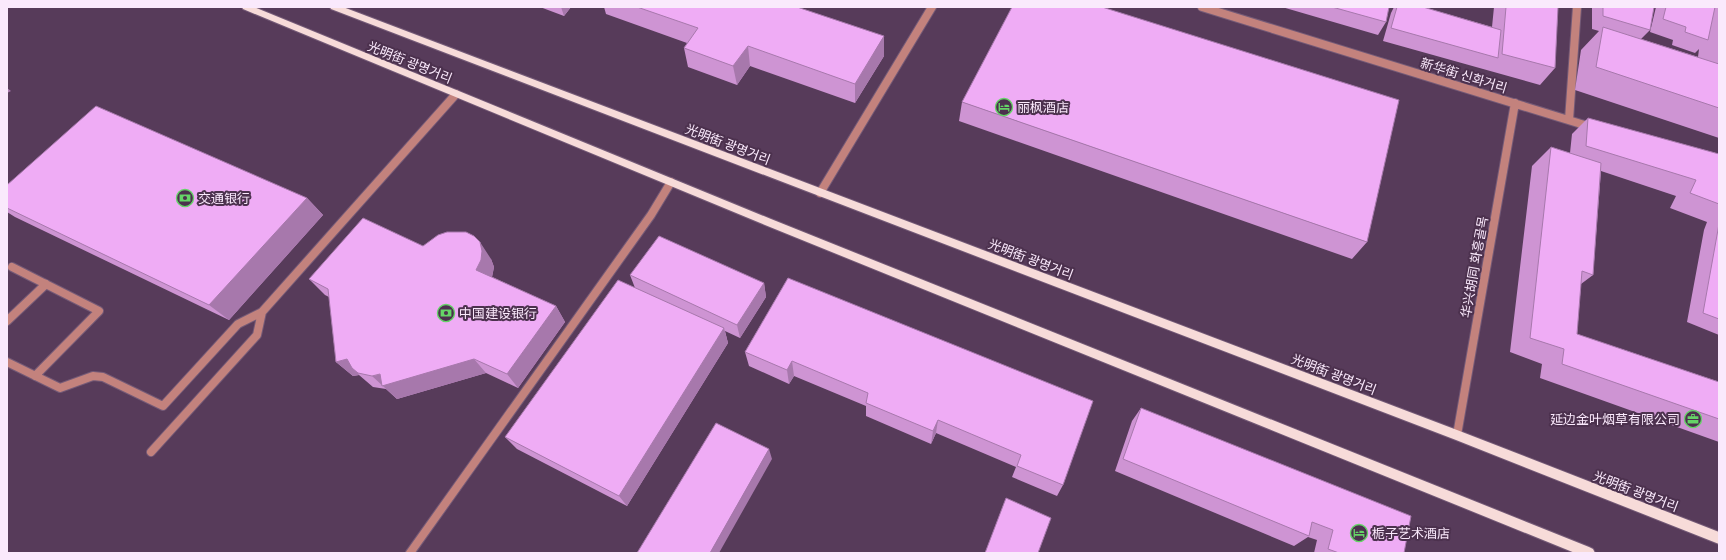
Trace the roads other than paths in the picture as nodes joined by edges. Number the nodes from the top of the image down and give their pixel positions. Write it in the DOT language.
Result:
graph roads {
  1 [pos="246,7"];
  2 [pos="334,7"];
  3 [pos="932,7"];
  4 [pos="1202,7"];
  5 [pos="1577,7"];
  6 [pos="456,94"];
  7 [pos="1515,103"];
  8 [pos="1569,120"];
  9 [pos="1599,130"];
  10 [pos="671,182"];
  11 [pos="820,193"];
  12 [pos="12,267"];
  13 [pos="46,284"];
  14 [pos="262,312"];
  15 [pos="7,321"];
  16 [pos="7,362"];
  17 [pos="35,376"];
  18 [pos="1457,435"];
  19 [pos="151,452"];
  20 [pos="1719,538"];
  21 [pos="410,553"];
  22 [pos="1589,553"];
  1 -- 6 [label="main road, 光明街 광명거리"];
  2 -- 11 [label="main road, 光明街 광명거리"];
  3 -- 11 [label="street"];
  4 -- 7 [label="street, 新华街 신화거리"];
  5 -- 8 [label="street"];
  6 -- 10 [label="main road, 光明街 광명거리"];
  6 -- 14 [label="street"];
  7 -- 8 [label="street, 新华街 신화거리"];
  7 -- 18 [label="street, 华兴胡同 화흥골목"];
  8 -- 9 [label="street, 新华街 신화거리"];
  10 -- 21 [label="street"];
  10 -- 22 [label="main road, 光明街 광명거리"];
  11 -- 18 [label="main road, 光明街 광명거리"];
  12 -- 13 [label="street"];
  13 -- 15 [label="street"];
  13 -- 17 [label="street"];
  14 -- 17 [label="street"];
  14 -- 19 [label="street"];
  16 -- 17 [label="street"];
  18 -- 20 [label="main road, 光明街 광명거리"];
}
